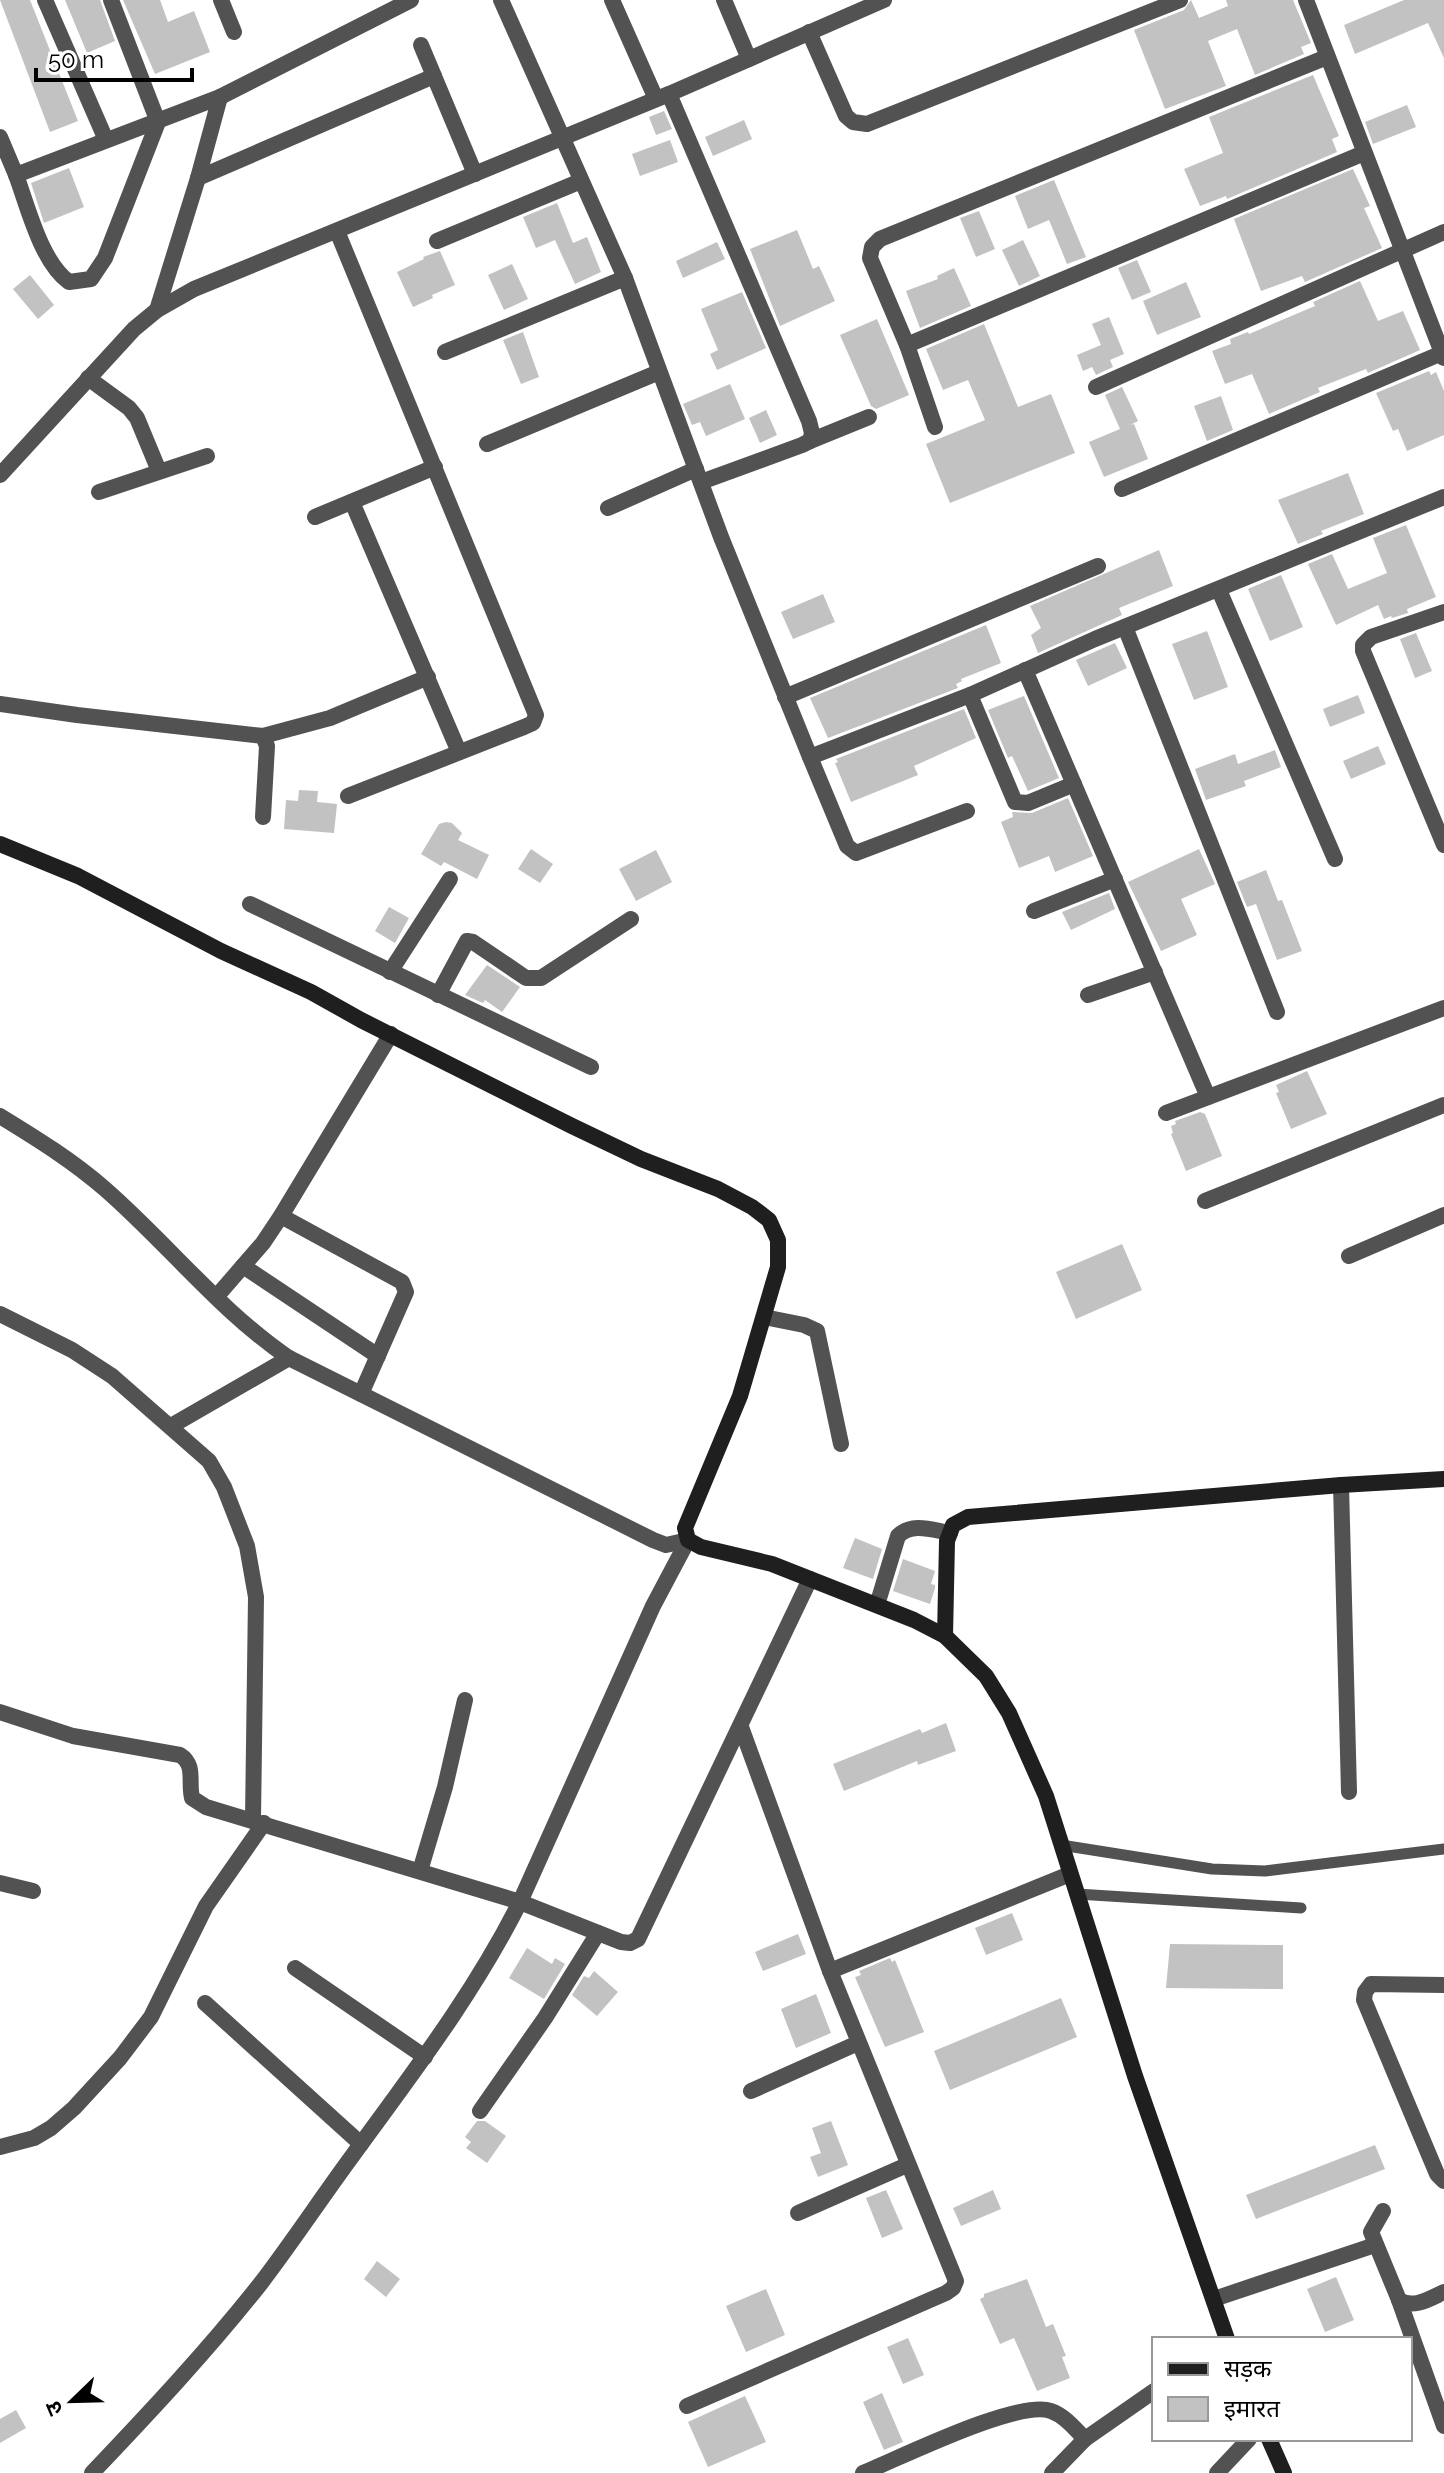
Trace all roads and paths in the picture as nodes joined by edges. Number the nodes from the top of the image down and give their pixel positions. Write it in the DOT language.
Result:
graph roads {
  1 [pos="45,0"];
  2 [pos="111,0"];
  3 [pos="221,0"];
  4 [pos="411,0"];
  5 [pos="501,0"];
  6 [pos="612,0"];
  7 [pos="724,0"];
  8 [pos="884,0"];
  9 [pos="1180,0"];
  10 [pos="1306,0"];
  11 [pos="850,7"];
  12 [pos="234,32"];
  13 [pos="809,32"];
  14 [pos="421,45"];
  15 [pos="1327,57"];
  16 [pos="749,59"];
  17 [pos="434,76"];
  18 [pos="220,97"];
  19 [pos="662,97"];
  20 [pos="158,122"];
  21 [pos="0,137"];
  22 [pos="561,138"];
  23 [pos="106,140"];
  24 [pos="1364,153"];
  25 [pos="475,174"];
  26 [pos="16,175"];
  27 [pos="198,178"];
  28 [pos="581,181"];
  29 [pos="337,231"];
  30 [pos="1444,232"];
  31 [pos="437,241"];
  32 [pos="1402,250"];
  33 [pos="625,278"];
  34 [pos="157,310"];
  35 [pos="907,345"];
  36 [pos="445,352"];
  37 [pos="1443,355"];
  38 [pos="659,372"];
  39 [pos="88,378"];
  40 [pos="1096,387"];
  41 [pos="869,417"];
  42 [pos="935,427"];
  43 [pos="810,441"];
  44 [pos="487,444"];
  45 [pos="207,456"];
  46 [pos="435,467"];
  47 [pos="159,471"];
  48 [pos="0,475"];
  49 [pos="698,476"];
  50 [pos="1122,489"];
  51 [pos="99,492"];
  52 [pos="1444,497"];
  53 [pos="352,502"];
  54 [pos="608,508"];
  55 [pos="315,517"];
  56 [pos="1098,566"];
  57 [pos="1219,590"];
  58 [pos="1444,612"];
  59 [pos="1125,627"];
  60 [pos="1025,670"];
  61 [pos="428,677"];
  62 [pos="970,695"];
  63 [pos="785,697"];
  64 [pos="0,704"];
  65 [pos="263,736"];
  66 [pos="459,752"];
  67 [pos="810,757"];
  68 [pos="1074,784"];
  69 [pos="348,796"];
  70 [pos="967,811"];
  71 [pos="263,817"];
  72 [pos="0,844"];
  73 [pos="1444,845"];
  74 [pos="1335,859"];
  75 [pos="450,879"];
  76 [pos="1115,879"];
  77 [pos="250,904"];
  78 [pos="1034,911"];
  79 [pos="631,919"];
  80 [pos="390,972"];
  81 [pos="1155,972"];
  82 [pos="438,995"];
  83 [pos="1088,995"];
  84 [pos="1444,1008"];
  85 [pos="1277,1012"];
  86 [pos="391,1034"];
  87 [pos="591,1067"];
  88 [pos="1208,1097"];
  89 [pos="1444,1105"];
  90 [pos="1166,1113"];
  91 [pos="0,1116"];
  92 [pos="1205,1201"];
  93 [pos="1444,1215"];
  94 [pos="281,1216"];
  95 [pos="1349,1256"];
  96 [pos="243,1266"];
  97 [pos="217,1296"];
  98 [pos="0,1314"];
  99 [pos="764,1317"];
  100 [pos="378,1356"];
  101 [pos="289,1358"];
  102 [pos="361,1394"];
  103 [pos="171,1426"];
  104 [pos="841,1444"];
  105 [pos="1444,1479"];
  106 [pos="1341,1485"];
  107 [pos="950,1533"];
  108 [pos="688,1540"];
  109 [pos="810,1579"];
  110 [pos="877,1605"];
  111 [pos="945,1636"];
  112 [pos="465,1700"];
  113 [pos="0,1712"];
  114 [pos="741,1727"];
  115 [pos="1349,1792"];
  116 [pos="258,1821"];
  117 [pos="1061,1845"];
  118 [pos="1444,1849"];
  119 [pos="420,1871"];
  120 [pos="1070,1874"];
  121 [pos="0,1883"];
  122 [pos="33,1891"];
  123 [pos="1077,1894"];
  124 [pos="520,1902"];
  125 [pos="1301,1908"];
  126 [pos="598,1933"];
  127 [pos="295,1968"];
  128 [pos="830,1971"];
  129 [pos="1444,1985"];
  130 [pos="205,2003"];
  131 [pos="858,2043"];
  132 [pos="425,2057"];
  133 [pos="751,2091"];
  134 [pos="480,2111"];
  135 [pos="361,2144"];
  136 [pos="0,2147"];
  137 [pos="907,2165"];
  138 [pos="1444,2181"];
  139 [pos="1383,2211"];
  140 [pos="798,2213"];
  141 [pos="1375,2245"];
  142 [pos="1444,2292"];
  143 [pos="1214,2299"];
  144 [pos="1399,2300"];
  145 [pos="1226,2337"];
  146 [pos="1152,2392"];
  147 [pos="1440,2398"];
  148 [pos="687,2406"];
  149 [pos="1444,2426"];
  150 [pos="1085,2439"];
  151 [pos="1247,2441"];
  152 [pos="1270,2441"];
  153 [pos="92,2473"];
  154 [pos="863,2473"];
  155 [pos="1052,2473"];
  156 [pos="1217,2473"];
  157 [pos="1284,2473"];
  1 -- 23 [label="street"];
  2 -- 20 [label="street"];
  3 -- 12 [label="street"];
  4 -- 18 [label="street"];
  5 -- 22 [label="street"];
  6 -- 19 [label="street"];
  7 -- 16 [label="street"];
  8 -- 11 [label="street"];
  9 -- 13 [label="street"];
  10 -- 15 [label="street"];
  11 -- 13 [label="street"];
  13 -- 16 [label="street"];
  14 -- 17 [label="street"];
  15 -- 24 [label="street"];
  15 -- 35 [label="street"];
  16 -- 19 [label="street"];
  17 -- 25 [label="street"];
  17 -- 27 [label="street"];
  18 -- 20 [label="street"];
  18 -- 27 [label="street"];
  19 -- 22 [label="street"];
  19 -- 43 [label="street"];
  20 -- 23 [label="street"];
  20 -- 26 [label="street"];
  21 -- 26 [label="street"];
  22 -- 25 [label="street"];
  22 -- 28 [label="street"];
  23 -- 26 [label="street"];
  24 -- 32 [label="street"];
  24 -- 35 [label="street"];
  25 -- 29 [label="street"];
  27 -- 34 [label="street"];
  28 -- 31 [label="street"];
  28 -- 33 [label="street"];
  29 -- 34 [label="street"];
  29 -- 46 [label="street"];
  30 -- 32 [label="street"];
  32 -- 37 [label="street"];
  32 -- 40 [label="street"];
  33 -- 36 [label="street"];
  33 -- 38 [label="street"];
  34 -- 39 [label="street"];
  35 -- 42 [label="street"];
  37 -- 50 [label="street"];
  38 -- 44 [label="street"];
  38 -- 49 [label="street"];
  39 -- 47 [label="street"];
  39 -- 48 [label="street"];
  41 -- 43 [label="street"];
  43 -- 49 [label="street"];
  45 -- 47 [label="street"];
  46 -- 53 [label="street"];
  46 -- 66 [label="street"];
  47 -- 51 [label="street"];
  49 -- 54 [label="street"];
  49 -- 63 [label="street"];
  52 -- 57 [label="street"];
  53 -- 55 [label="street"];
  53 -- 61 [label="street"];
  56 -- 63 [label="street"];
  57 -- 59 [label="street"];
  57 -- 74 [label="street"];
  58 -- 73 [label="street"];
  59 -- 60 [label="street"];
  59 -- 85 [label="street"];
  60 -- 62 [label="street"];
  60 -- 68 [label="street"];
  61 -- 65 [label="street"];
  61 -- 66 [label="street"];
  62 -- 67 [label="street"];
  62 -- 68 [label="street"];
  63 -- 67 [label="street"];
  64 -- 65 [label="street"];
  65 -- 71 [label="street"];
  66 -- 69 [label="street"];
  67 -- 70 [label="street"];
  68 -- 76 [label="street"];
  72 -- 86 [label="street"];
  75 -- 80 [label="street"];
  76 -- 78 [label="street"];
  76 -- 81 [label="street"];
  77 -- 80 [label="street"];
  79 -- 82 [label="street"];
  80 -- 82 [label="street"];
  81 -- 83 [label="street"];
  81 -- 88 [label="street"];
  82 -- 87 [label="street"];
  84 -- 88 [label="street"];
  86 -- 94 [label="street"];
  86 -- 99 [label="street"];
  88 -- 90 [label="street"];
  89 -- 92 [label="street"];
  91 -- 97 [label="street"];
  93 -- 95 [label="street"];
  94 -- 96 [label="street"];
  94 -- 100 [label="street"];
  96 -- 97 [label="street"];
  96 -- 100 [label="street"];
  97 -- 101 [label="street"];
  98 -- 103 [label="street"];
  99 -- 104 [label="street"];
  99 -- 108 [label="street"];
  100 -- 102 [label="street"];
  101 -- 102 [label="street"];
  101 -- 103 [label="street"];
  102 -- 108 [label="street"];
  103 -- 116 [label="street"];
  105 -- 106 [label="street"];
  106 -- 107 [label="street"];
  106 -- 115 [label="street"];
  107 -- 110 [label="street"];
  107 -- 111 [label="street"];
  108 -- 109 [label="street"];
  108 -- 124 [label="street"];
  109 -- 110 [label="street"];
  109 -- 114 [label="street"];
  110 -- 111 [label="street"];
  111 -- 117 [label="street"];
  112 -- 119 [label="street"];
  113 -- 116 [label="street"];
  114 -- 126 [label="street"];
  114 -- 128 [label="street"];
  116 -- 119 [label="street"];
  116 -- 136 [label="street"];
  117 -- 118 [label="lane"];
  117 -- 120 [label="street"];
  119 -- 124 [label="street"];
  120 -- 123 [label="street"];
  120 -- 128 [label="street"];
  121 -- 122 [label="street"];
  123 -- 125 [label="lane"];
  123 -- 143 [label="street"];
  124 -- 126 [label="street"];
  124 -- 132 [label="street"];
  126 -- 134 [label="street"];
  127 -- 132 [label="street"];
  128 -- 131 [label="street"];
  129 -- 138 [label="street"];
  130 -- 135 [label="street"];
  131 -- 133 [label="street"];
  131 -- 137 [label="street"];
  132 -- 135 [label="street"];
  135 -- 153 [label="street"];
  137 -- 140 [label="street"];
  137 -- 148 [label="street"];
  139 -- 141 [label="street"];
  141 -- 143 [label="street"];
  141 -- 144 [label="street"];
  142 -- 144 [label="street"];
  143 -- 145 [label="street"];
  144 -- 147 [label="street"];
  146 -- 150 [label="street"];
  147 -- 149 [label="street"];
  150 -- 154 [label="street"];
  150 -- 155 [label="street"];
  151 -- 156 [label="street"];
  152 -- 157 [label="street"];
}
